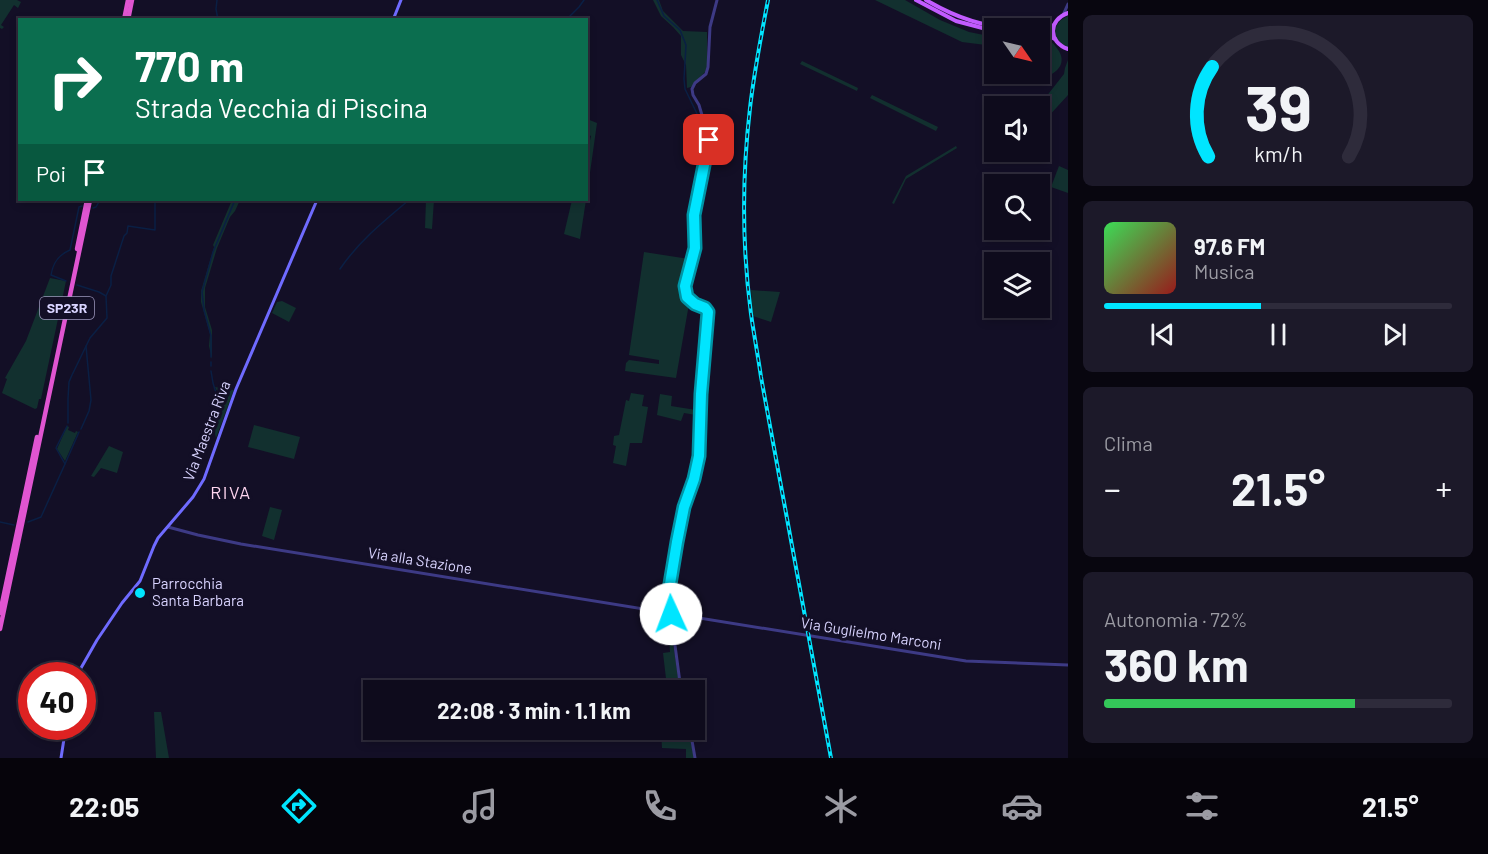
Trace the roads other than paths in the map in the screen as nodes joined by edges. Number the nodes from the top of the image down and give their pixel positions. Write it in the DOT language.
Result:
graph roads {
  1 [pos="130,0"];
  2 [pos="401,0"];
  3 [pos="717,0"];
  4 [pos="916,0"];
  5 [pos="926,0"];
  6 [pos="1068,4"];
  7 [pos="1065,14"];
  8 [pos="126,18"];
  9 [pos="394,18"];
  10 [pos="984,24"];
  11 [pos="1054,24"];
  12 [pos="1050,26"];
  13 [pos="984,29"];
  14 [pos="1050,36"];
  15 [pos="1055,39"];
  16 [pos="1068,50"];
  17 [pos="89,201"];
  18 [pos="316,201"];
  19 [pos="40,429"];
  20 [pos="168,527"];
  21 [pos="0,613"];
  22 [pos="671,614"];
  23 [pos="0,629"];
  24 [pos="84,662"];
  25 [pos="1068,665"];
  26 [pos="680,680"];
  27 [pos="64,740"];
  28 [pos="692,740"];
  29 [pos="61,758"];
  30 [pos="695,758"];
  1 -- 8 [label="highway"];
  2 -- 9 [label="main road"];
  3 -- 22 [label="street"];
  4 -- 13 [label="main road"];
  5 -- 10 [label="main road"];
  6 -- 7 [label="street"];
  7 -- 11 [label="main road"];
  11 -- 12 [label="main road"];
  11 -- 15 [label="main road"];
  14 -- 15 [label="main road"];
  15 -- 16 [label="main road"];
  17 -- 19 [label="highway, SP23R"];
  18 -- 20 [label="main road, Via Maestra Riva"];
  19 -- 21 [label="highway, SP23R"];
  19 -- 23 [label="highway, SP23R"];
  20 -- 22 [label="street, Via alla Stazione"];
  20 -- 24 [label="main road, Via Maestra Riva"];
  22 -- 25 [label="street, Via Guglielmo Marconi"];
  22 -- 26 [label="street"];
  27 -- 29 [label="main road"];
  28 -- 30 [label="street"];
}
